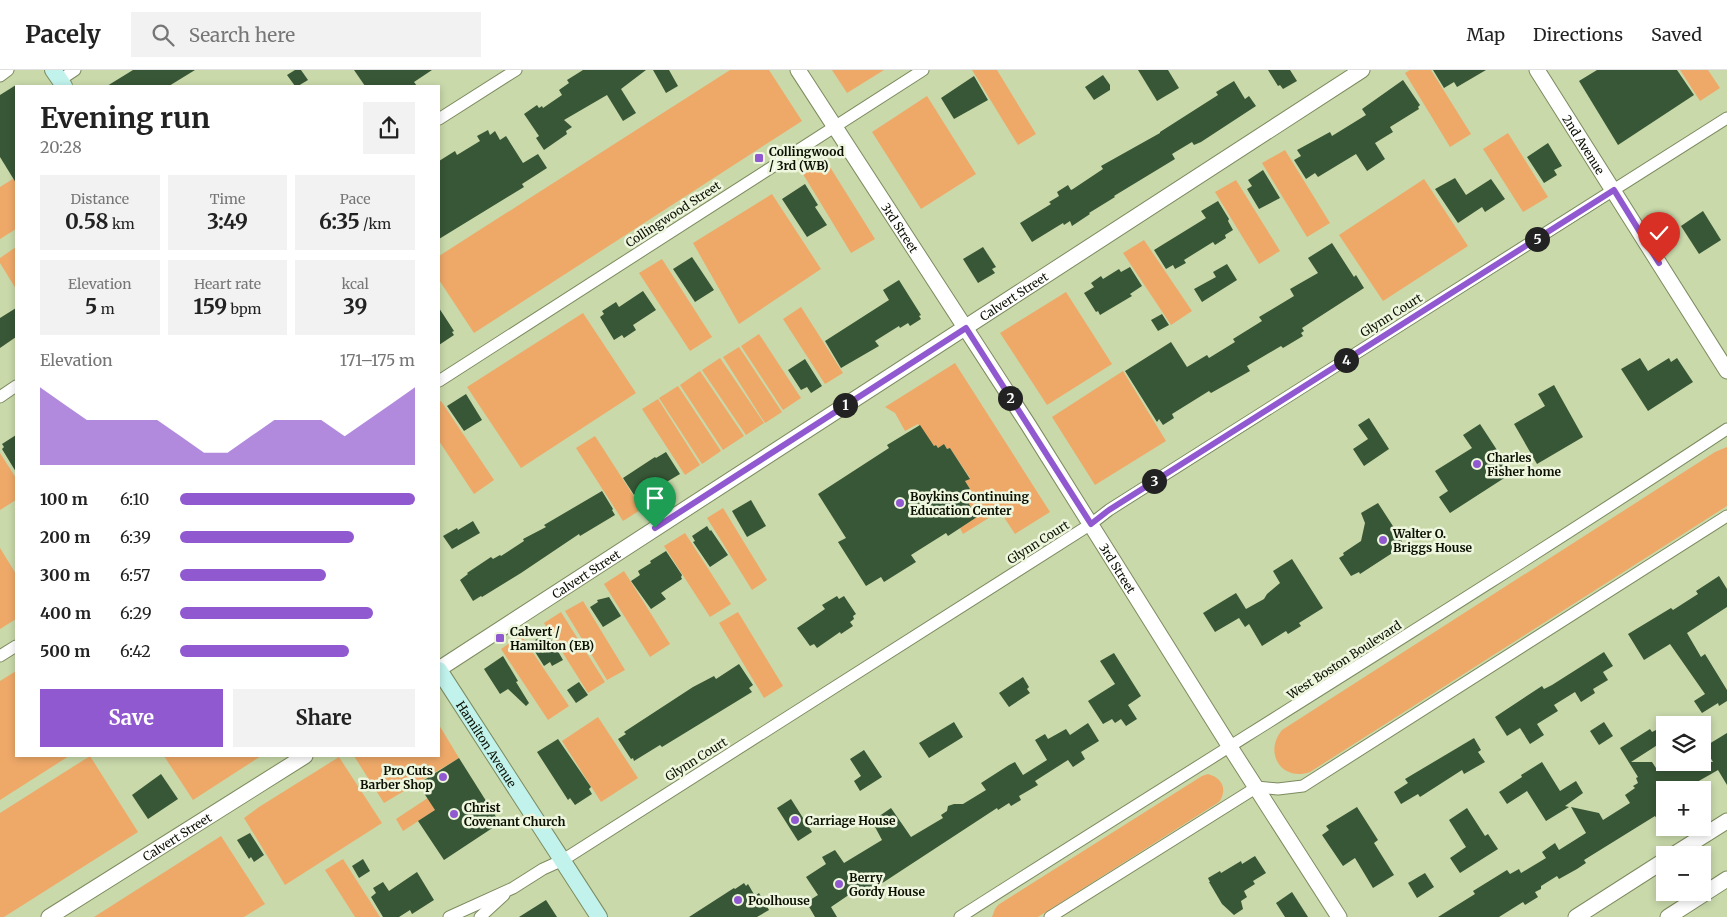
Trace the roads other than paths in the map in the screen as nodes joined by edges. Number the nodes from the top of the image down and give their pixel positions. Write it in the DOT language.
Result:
graph roads {
  1 [pos="8,70"];
  2 [pos="75,70"];
  3 [pos="516,70"];
  4 [pos="798,70"];
  5 [pos="923,70"];
  6 [pos="1362,70"];
  7 [pos="1537,70"];
  8 [pos="0,76"];
  9 [pos="59,79"];
  10 [pos="440,118"];
  11 [pos="1727,118"];
  12 [pos="834,127"];
  13 [pos="1614,190"];
  14 [pos="966,328"];
  15 [pos="1727,371"];
  16 [pos="440,380"];
  17 [pos="15,387"];
  18 [pos="0,397"];
  19 [pos="1727,429"];
  20 [pos="1727,516"];
  21 [pos="1091,524"];
  22 [pos="15,647"];
  23 [pos="0,656"];
  24 [pos="440,668"];
  25 [pos="440,671"];
  26 [pos="1230,747"];
  27 [pos="303,757"];
  28 [pos="1257,788"];
  29 [pos="1727,821"];
  30 [pos="1687,846"];
  31 [pos="563,860"];
  32 [pos="1656,866"];
  33 [pos="1727,879"];
  34 [pos="513,888"];
  35 [pos="1711,888"];
  36 [pos="1690,901"];
  37 [pos="975,913"];
  38 [pos="49,917"];
  39 [pos="449,917"];
  40 [pos="480,917"];
  41 [pos="599,917"];
  42 [pos="960,917"];
  43 [pos="1050,917"];
  44 [pos="1339,917"];
  45 [pos="1576,917"];
  46 [pos="1668,917"];
  1 -- 8 [label="street"];
  2 -- 9 [label="street"];
  3 -- 10 [label="street"];
  4 -- 12 [label="street, 3rd Street"];
  5 -- 12 [label="street, Collingwood Street"];
  6 -- 14 [label="street, Calvert Street"];
  7 -- 13 [label="street, 2nd Avenue"];
  11 -- 13 [label="street, Glynn Court"];
  12 -- 14 [label="street, 3rd Street"];
  12 -- 16 [label="street, Collingwood Street"];
  13 -- 15 [label="street, 2nd Avenue"];
  13 -- 21 [label="street, Glynn Court"];
  14 -- 21 [label="street, 3rd Street"];
  14 -- 24 [label="street, Calvert Street"];
  17 -- 18 [label="street"];
  19 -- 26 [label="street, West Boston Boulevard"];
  20 -- 28 [label="street"];
  21 -- 26 [label="street, 3rd Street"];
  21 -- 31 [label="street, Glynn Court"];
  22 -- 23 [label="street"];
  25 -- 31 [label="main road, Hamilton Avenue"];
  26 -- 28 [label="street, 3rd Street"];
  26 -- 37 [label="street, West Boston Boulevard"];
  27 -- 38 [label="street, Calvert Street"];
  28 -- 43 [label="street"];
  28 -- 44 [label="street, 3rd Street"];
  29 -- 30 [label="street"];
  31 -- 34 [label="street, Glynn Court"];
  31 -- 41 [label="main road, Hamilton Avenue"];
  32 -- 45 [label="street"];
  33 -- 35 [label="street"];
  34 -- 39 [label="street, Glynn Court"];
  34 -- 40 [label="street, Glynn Court"];
  36 -- 46 [label="street"];
  37 -- 42 [label="street, West Boston Boulevard"];
}
